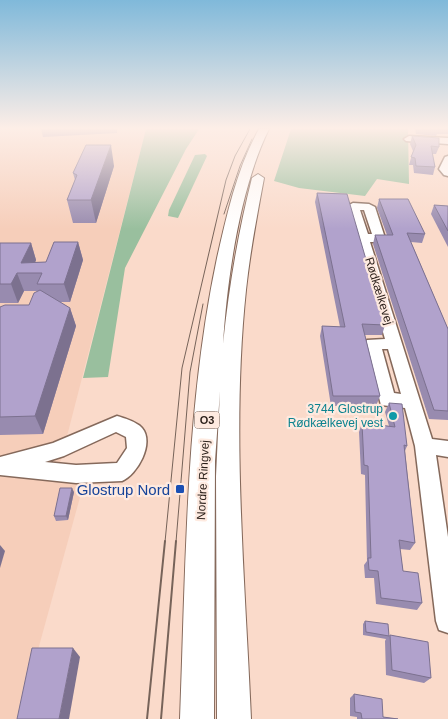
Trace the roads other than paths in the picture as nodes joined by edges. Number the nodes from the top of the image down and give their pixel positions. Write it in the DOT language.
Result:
graph roads {
  1 [pos="250,163"];
  2 [pos="264,163"];
  3 [pos="447,163"];
  4 [pos="448,173"];
  5 [pos="363,238"];
  6 [pos="394,344"];
  7 [pos="411,401"];
  8 [pos="425,446"];
  9 [pos="448,449"];
  10 [pos="3,466"];
  11 [pos="448,621"];
  12 [pos="197,719"];
  13 [pos="234,719"];
  1 -- 12 [label="main road, Nordre Ringvej / O3"];
  2 -- 13 [label="main road, Nordre Ringvej / O3"];
  3 -- 4 [label="street"];
  5 -- 6 [label="street, Rødkælkevej"];
  6 -- 7 [label="street, Rødkælkevej"];
  6 -- 7 [label="street, Rødkælkevej"];
  7 -- 8 [label="street, Rødkælkevej"];
  8 -- 9 [label="street"];
  8 -- 11 [label="street, Rødkælkevej"];
  10 -- 10 [label="street"];
}
